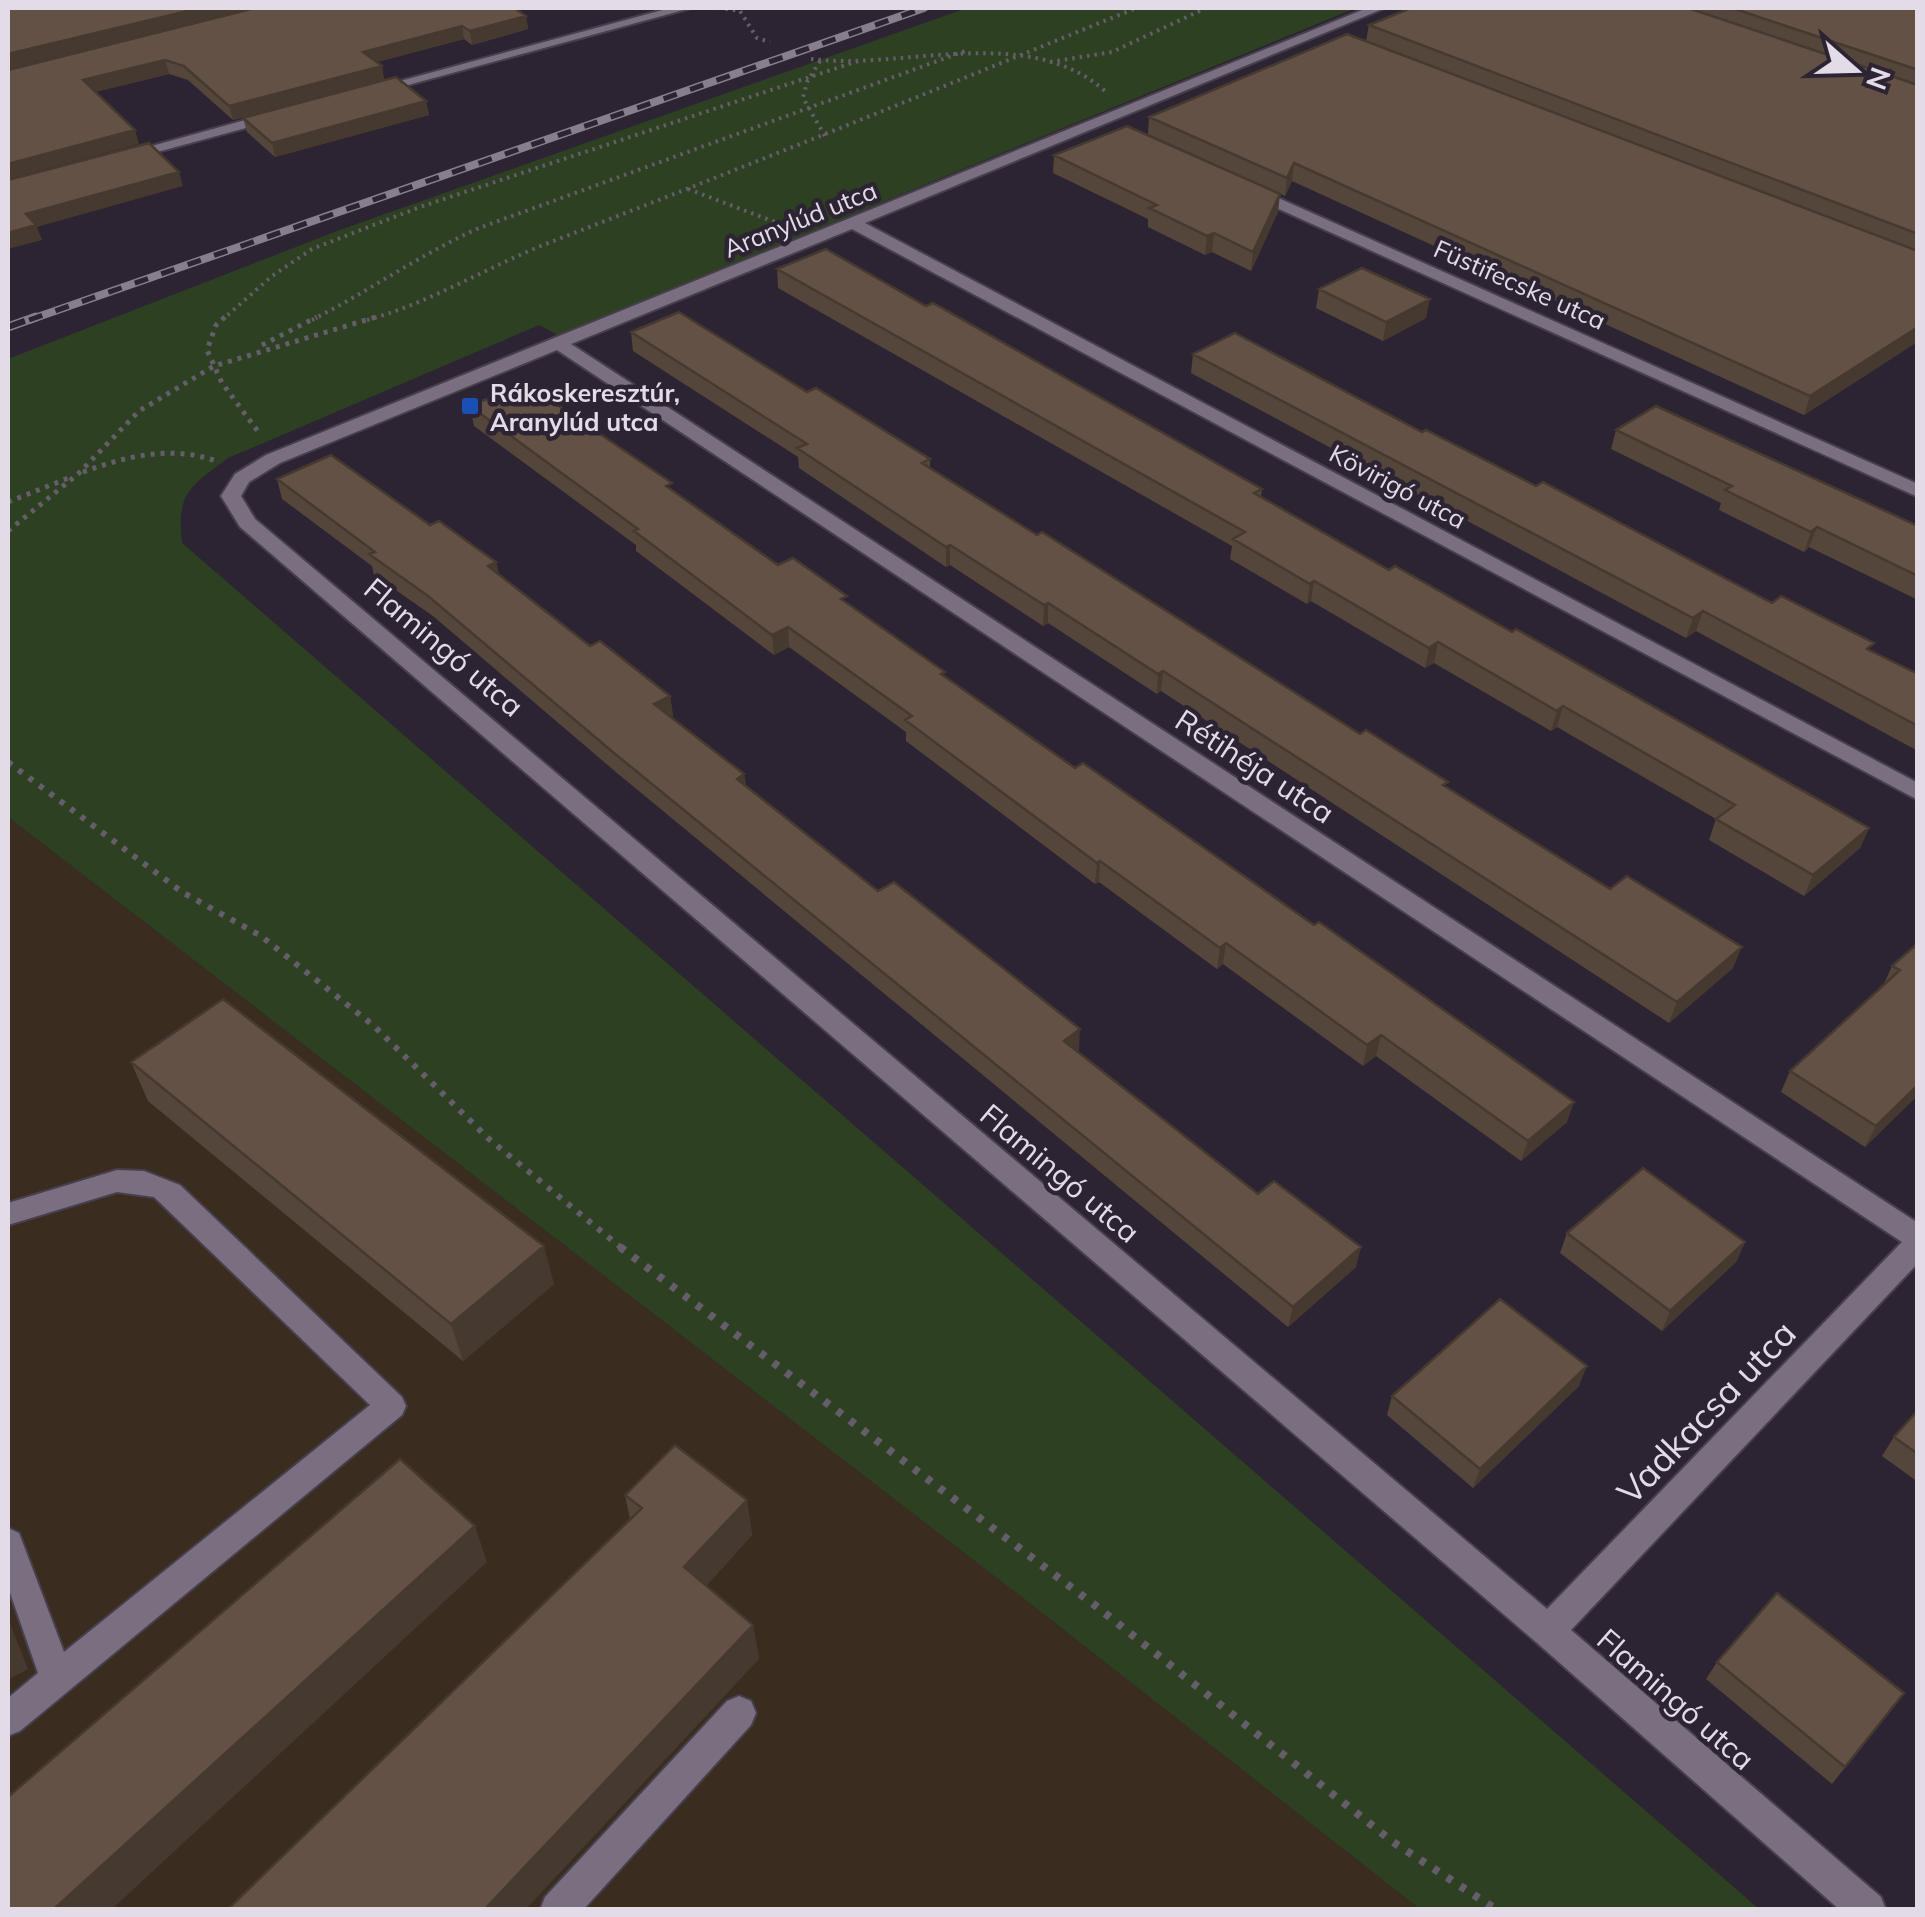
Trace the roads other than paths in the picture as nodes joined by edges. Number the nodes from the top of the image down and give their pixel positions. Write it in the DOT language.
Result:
graph roads {
  1 [pos="684,8"];
  2 [pos="1378,8"];
  3 [pos="1319,32"];
  4 [pos="1337,39"];
  5 [pos="356,94"];
  6 [pos="298,110"];
  7 [pos="106,161"];
  8 [pos="1228,180"];
  9 [pos="855,224"];
  10 [pos="560,344"];
  11 [pos="242,478"];
  12 [pos="1918,491"];
  13 [pos="1918,793"];
  14 [pos="8,1214"];
  15 [pos="1918,1241"];
  16 [pos="8,1543"];
  17 [pos="1548,1632"];
  18 [pos="57,1678"];
  19 [pos="739,1713"];
  20 [pos="8,1718"];
  21 [pos="558,1910"];
  22 [pos="1868,1910"];
  1 -- 5 [label="street"];
  2 -- 3 [label="street"];
  3 -- 4 [label="street"];
  3 -- 9 [label="street, Aranylúd utca"];
  6 -- 7 [label="street"];
  8 -- 12 [label="street, Füstifecske utca"];
  9 -- 10 [label="street, Aranylúd utca"];
  9 -- 13 [label="street, Kövirigó utca"];
  10 -- 11 [label="street, Aranylúd utca"];
  10 -- 15 [label="street, Rétihéja utca"];
  11 -- 17 [label="street, Flamingó utca"];
  14 -- 18 [label="street"];
  15 -- 17 [label="street, Vadkacsa utca"];
  16 -- 18 [label="street"];
  17 -- 22 [label="street, Flamingó utca"];
  18 -- 20 [label="street"];
  19 -- 21 [label="street"];
}
